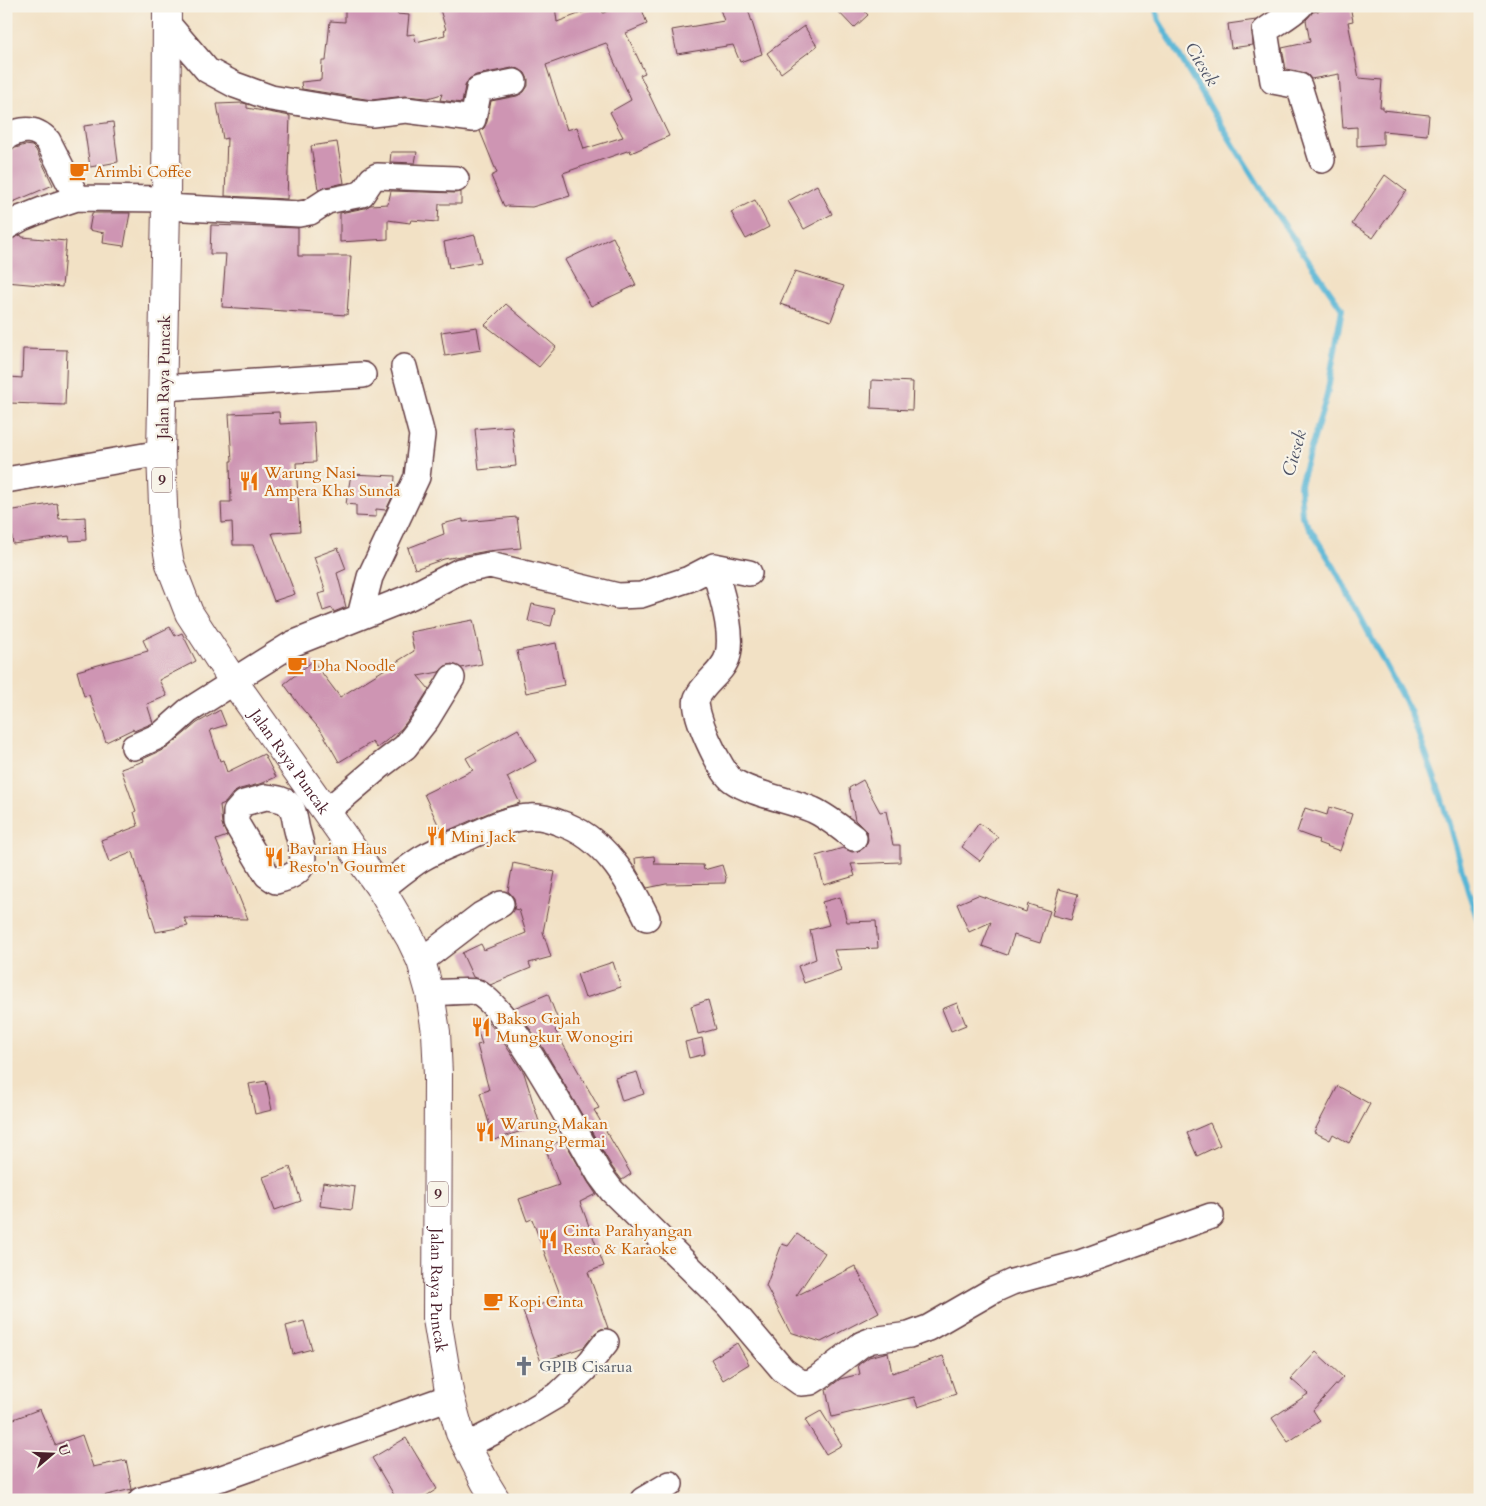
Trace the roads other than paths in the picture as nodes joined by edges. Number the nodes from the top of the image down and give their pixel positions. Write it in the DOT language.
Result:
graph roads {
  1 [pos="1300,6"];
  2 [pos="167,15"];
  3 [pos="514,82"];
  4 [pos="6,137"];
  5 [pos="1322,160"];
  6 [pos="456,180"];
  7 [pos="77,198"];
  8 [pos="166,203"];
  9 [pos="6,227"];
  10 [pos="404,367"];
  11 [pos="363,374"];
  12 [pos="163,388"];
  13 [pos="161,453"];
  14 [pos="6,480"];
  15 [pos="714,566"];
  16 [pos="748,572"];
  17 [pos="360,616"];
  18 [pos="452,678"];
  19 [pos="234,682"];
  20 [pos="134,747"];
  21 [pos="310,804"];
  22 [pos="854,838"];
  23 [pos="381,889"];
  24 [pos="501,904"];
  25 [pos="647,918"];
  26 [pos="421,960"];
  27 [pos="430,993"];
  28 [pos="1211,1216"];
  29 [pos="606,1342"];
  30 [pos="450,1397"];
  31 [pos="466,1446"];
  32 [pos="670,1484"];
  33 [pos="142,1500"];
  34 [pos="496,1500"];
  35 [pos="644,1500"];
  1 -- 5 [label="street"];
  2 -- 3 [label="street"];
  2 -- 8 [label="highway, Jalan Raya Puncak / 9"];
  4 -- 7 [label="street"];
  6 -- 8 [label="street"];
  7 -- 8 [label="street"];
  7 -- 9 [label="street"];
  8 -- 12 [label="highway, Jalan Raya Puncak / 9"];
  10 -- 17 [label="street"];
  11 -- 12 [label="street"];
  12 -- 13 [label="highway, Jalan Raya Puncak / 9"];
  13 -- 14 [label="street"];
  13 -- 19 [label="highway, Jalan Raya Puncak / 9"];
  15 -- 16 [label="street"];
  15 -- 17 [label="street"];
  15 -- 22 [label="street"];
  17 -- 19 [label="street"];
  18 -- 21 [label="street"];
  19 -- 20 [label="street"];
  19 -- 21 [label="highway, Jalan Raya Puncak / 9"];
  21 -- 23 [label="highway, Jalan Raya Puncak / 9"];
  23 -- 25 [label="street"];
  23 -- 26 [label="highway, Jalan Raya Puncak / 9"];
  24 -- 26 [label="street"];
  26 -- 27 [label="highway, Jalan Raya Puncak / 9"];
  27 -- 28 [label="street"];
  27 -- 30 [label="highway, Jalan Raya Puncak / 9"];
  29 -- 31 [label="street"];
  30 -- 31 [label="highway, Jalan Raya Puncak / 9"];
  30 -- 33 [label="street"];
  31 -- 34 [label="highway, Jalan Raya Puncak / 9"];
  32 -- 35 [label="street"];
}
